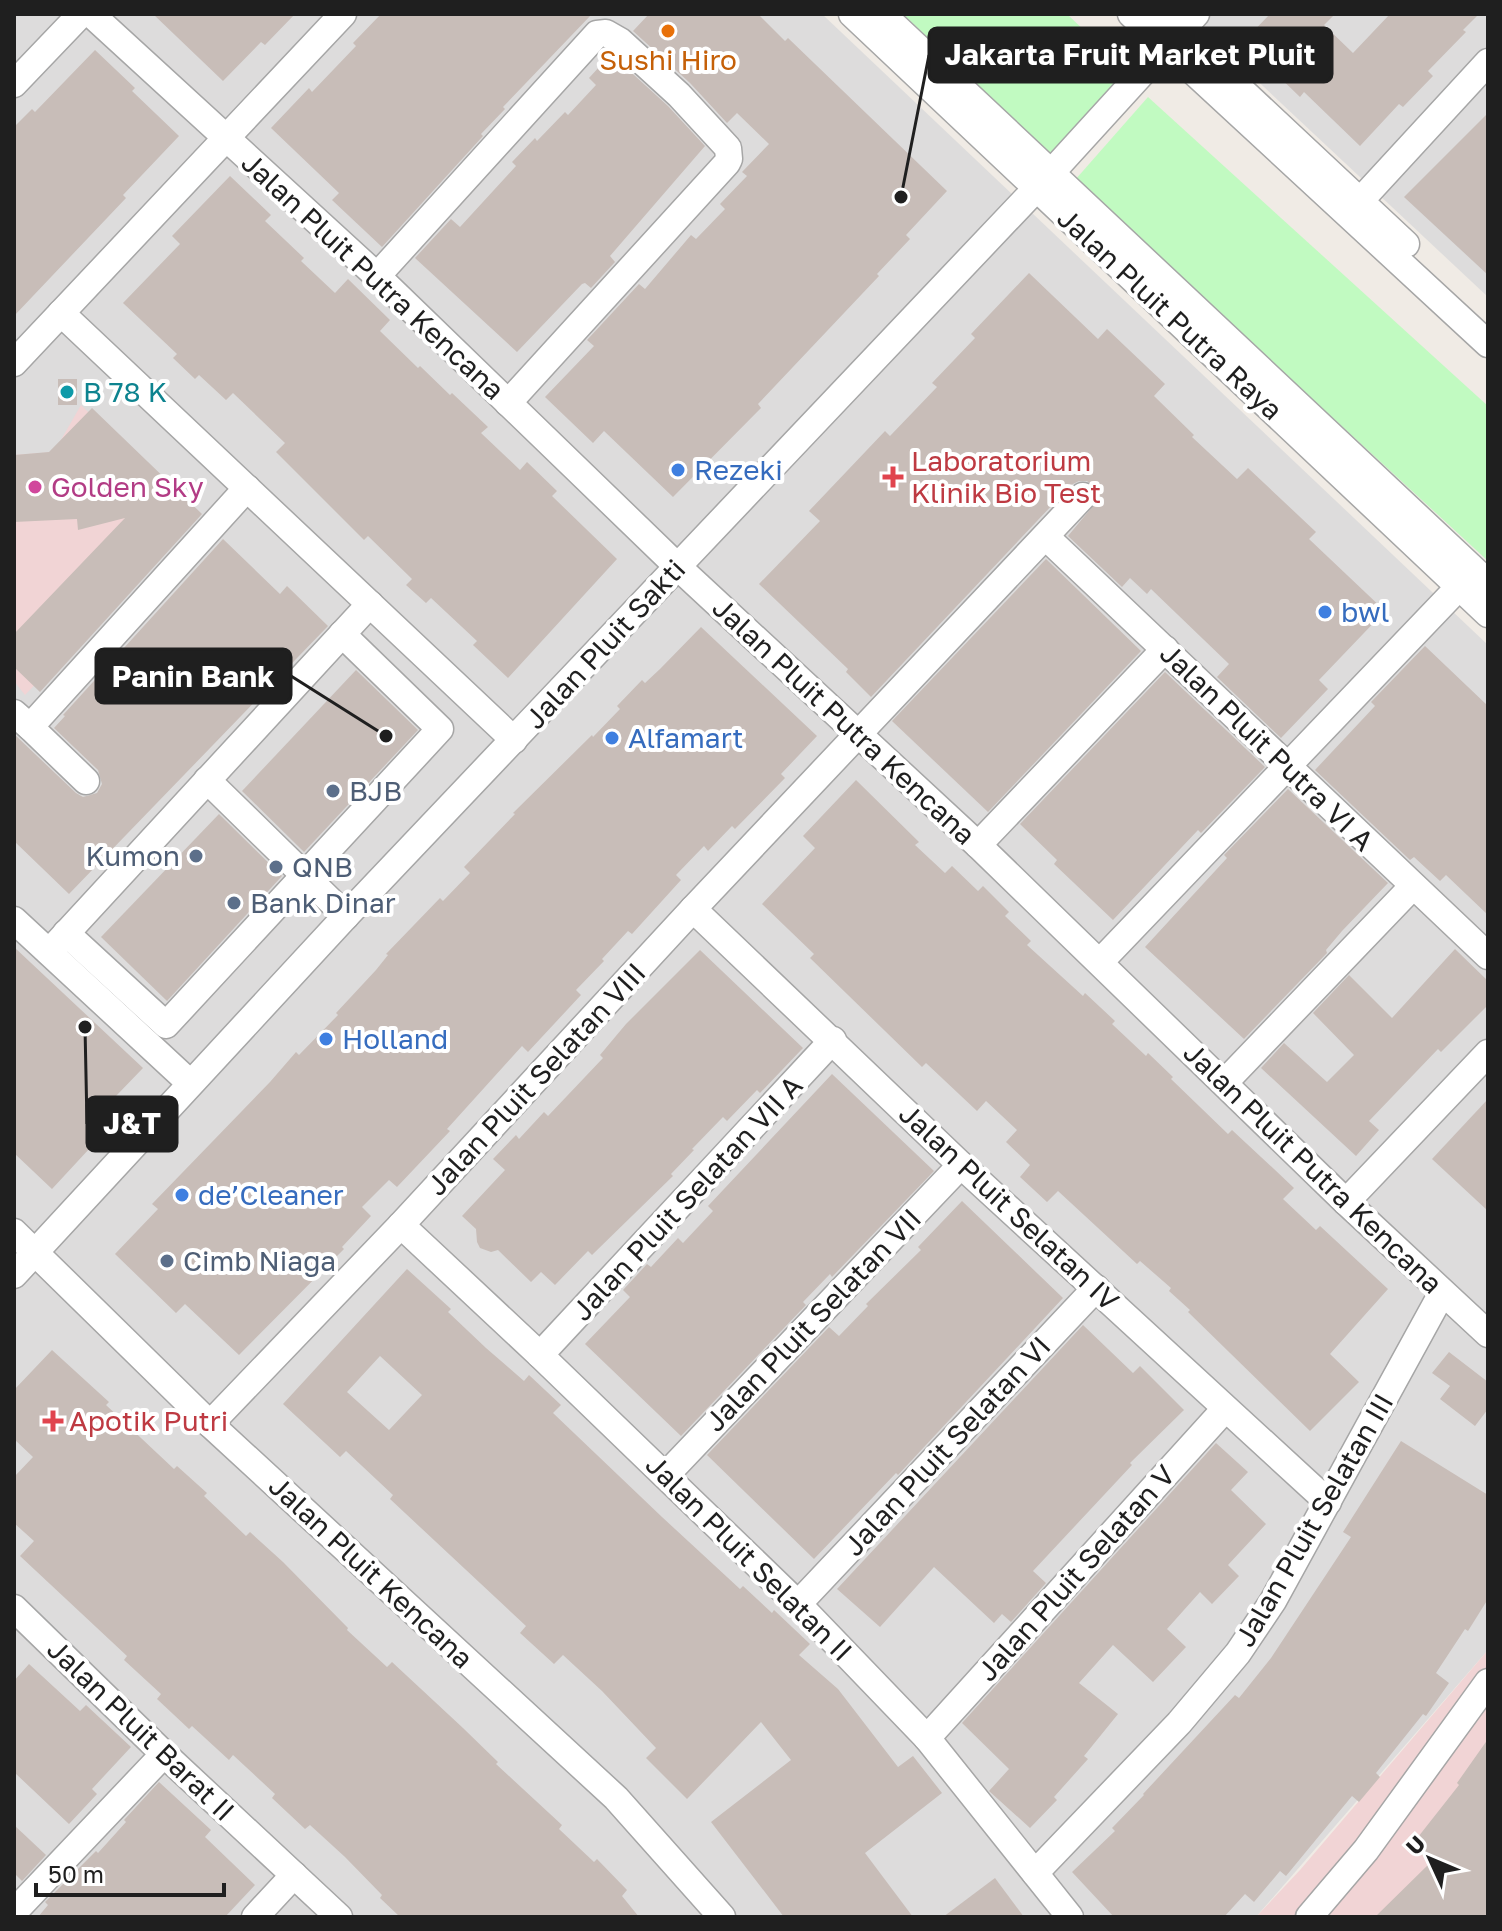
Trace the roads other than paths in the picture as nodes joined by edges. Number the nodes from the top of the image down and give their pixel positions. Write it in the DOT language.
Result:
graph roads {
  1 [pos="81,14"];
  2 [pos="91,14"];
  3 [pos="343,14"];
  4 [pos="852,14"];
  5 [pos="882,14"];
  6 [pos="1131,14"];
  7 [pos="1175,27"];
  8 [pos="1488,62"];
  9 [pos="14,84"];
  10 [pos="227,137"];
  11 [pos="1043,181"];
  12 [pos="1360,201"];
  13 [pos="377,276"];
  14 [pos="61,313"];
  15 [pos="1488,322"];
  16 [pos="1488,344"];
  17 [pos="14,363"];
  18 [pos="508,403"];
  19 [pos="247,488"];
  20 [pos="1083,496"];
  21 [pos="1046,537"];
  22 [pos="678,567"];
  23 [pos="1488,583"];
  24 [pos="1459,587"];
  25 [pos="370,604"];
  26 [pos="1488,614"];
  27 [pos="342,634"];
  28 [pos="1165,649"];
  29 [pos="22,720"];
  30 [pos="860,734"];
  31 [pos="514,740"];
  32 [pos="1288,765"];
  33 [pos="207,780"];
  34 [pos="86,781"];
  35 [pos="978,845"];
  36 [pos="305,876"];
  37 [pos="1413,886"];
  38 [pos="693,909"];
  39 [pos="346,916"];
  40 [pos="14,920"];
  41 [pos="57,942"];
  42 [pos="1488,956"];
  43 [pos="1100,962"];
  44 [pos="833,1040"];
  45 [pos="1488,1053"];
  46 [pos="1225,1082"];
  47 [pos="190,1083"];
  48 [pos="961,1165"];
  49 [pos="1346,1202"];
  50 [pos="401,1225"];
  51 [pos="14,1232"];
  52 [pos="36,1252"];
  53 [pos="14,1275"];
  54 [pos="1096,1288"];
  55 [pos="1442,1293"];
  56 [pos="1488,1334"];
  57 [pos="540,1355"];
  58 [pos="1225,1409"];
  59 [pos="210,1424"];
  60 [pos="666,1475"];
  61 [pos="1328,1502"];
  62 [pos="798,1604"];
  63 [pos="20,1625"];
  64 [pos="1488,1682"];
  65 [pos="927,1738"];
  66 [pos="164,1754"];
  67 [pos="1035,1873"];
  68 [pos="294,1875"];
  69 [pos="14,1912"];
  70 [pos="255,1917"];
  71 [pos="339,1917"];
  72 [pos="722,1917"];
  73 [pos="1070,1917"];
  74 [pos="1309,1917"];
  1 -- 9 [label="street"];
  2 -- 10 [label="street, Jalan Pluit Putra Kencana"];
  3 -- 10 [label="street"];
  4 -- 11 [label="street, Jalan Pluit Putra Raya"];
  5 -- 11 [label="street"];
  6 -- 7 [label="street"];
  7 -- 11 [label="street, Jalan Pluit Sakti"];
  7 -- 12 [label="street"];
  7 -- 16 [label="street"];
  8 -- 12 [label="street"];
  10 -- 13 [label="street, Jalan Pluit Putra Kencana"];
  10 -- 14 [label="street"];
  11 -- 22 [label="street, Jalan Pluit Sakti"];
  11 -- 23 [label="street"];
  11 -- 24 [label="street, Jalan Pluit Putra Raya"];
  12 -- 15 [label="street"];
  13 -- 18 [label="street, Jalan Pluit Putra Kencana"];
  13 -- 18 [label="street"];
  14 -- 17 [label="street"];
  14 -- 19 [label="street"];
  18 -- 22 [label="street, Jalan Pluit Putra Kencana"];
  19 -- 25 [label="street"];
  19 -- 29 [label="street"];
  20 -- 21 [label="street, Jalan Pluit Selatan VIII"];
  21 -- 28 [label="street, Jalan Pluit Putra VI A"];
  21 -- 30 [label="street, Jalan Pluit Selatan VIII"];
  22 -- 30 [label="street, Jalan Pluit Putra Kencana"];
  22 -- 31 [label="street, Jalan Pluit Sakti"];
  24 -- 26 [label="street, Jalan Pluit Putra Raya"];
  24 -- 32 [label="street"];
  25 -- 27 [label="street"];
  25 -- 31 [label="street"];
  27 -- 33 [label="street"];
  27 -- 36 [label="street"];
  28 -- 32 [label="street, Jalan Pluit Putra VI A"];
  28 -- 35 [label="street"];
  29 -- 34 [label="street"];
  30 -- 35 [label="street, Jalan Pluit Putra Kencana"];
  30 -- 38 [label="street, Jalan Pluit Selatan VIII"];
  31 -- 39 [label="street, Jalan Pluit Sakti"];
  32 -- 37 [label="street, Jalan Pluit Putra VI A"];
  32 -- 43 [label="street"];
  33 -- 36 [label="street"];
  33 -- 41 [label="street"];
  35 -- 43 [label="street, Jalan Pluit Putra Kencana"];
  36 -- 39 [label="street"];
  36 -- 41 [label="street"];
  37 -- 42 [label="street, Jalan Pluit Putra VI A"];
  37 -- 46 [label="street"];
  38 -- 44 [label="street, Jalan Pluit Selatan IV"];
  38 -- 50 [label="street, Jalan Pluit Selatan VIII"];
  39 -- 47 [label="street, Jalan Pluit Sakti"];
  40 -- 41 [label="street"];
  41 -- 47 [label="street"];
  43 -- 46 [label="street, Jalan Pluit Putra Kencana"];
  44 -- 48 [label="street, Jalan Pluit Selatan IV"];
  44 -- 57 [label="street, Jalan Pluit Selatan VII A"];
  45 -- 49 [label="street"];
  46 -- 49 [label="street, Jalan Pluit Putra Kencana"];
  47 -- 52 [label="street, Jalan Pluit Sakti"];
  48 -- 54 [label="street, Jalan Pluit Selatan IV"];
  48 -- 60 [label="street, Jalan Pluit Selatan VII"];
  49 -- 55 [label="street, Jalan Pluit Putra Kencana"];
  50 -- 57 [label="street, Jalan Pluit Selatan II"];
  50 -- 59 [label="street, Jalan Pluit Selatan VIII"];
  51 -- 52 [label="street, Jalan Pluit Kencana"];
  52 -- 53 [label="street, Jalan Pluit Sakti"];
  52 -- 59 [label="street, Jalan Pluit Kencana"];
  54 -- 58 [label="street, Jalan Pluit Selatan IV"];
  54 -- 62 [label="street, Jalan Pluit Selatan VI"];
  55 -- 56 [label="street, Jalan Pluit Putra Kencana"];
  55 -- 61 [label="street, Jalan Pluit Selatan III"];
  57 -- 60 [label="street, Jalan Pluit Selatan II"];
  58 -- 61 [label="street, Jalan Pluit Selatan IV"];
  58 -- 65 [label="street, Jalan Pluit Selatan V"];
  59 -- 72 [label="street, Jalan Pluit Kencana"];
  60 -- 62 [label="street, Jalan Pluit Selatan II"];
  61 -- 67 [label="street, Jalan Pluit Selatan III"];
  62 -- 65 [label="street, Jalan Pluit Selatan II"];
  63 -- 66 [label="street, Jalan Pluit Barat II"];
  64 -- 74 [label="street"];
  65 -- 67 [label="street, Jalan Pluit Selatan II"];
  66 -- 68 [label="street, Jalan Pluit Barat II"];
  66 -- 69 [label="street"];
  67 -- 73 [label="street, Jalan Pluit Selatan II"];
  68 -- 70 [label="street"];
  68 -- 71 [label="street, Jalan Pluit Barat II"];
}
